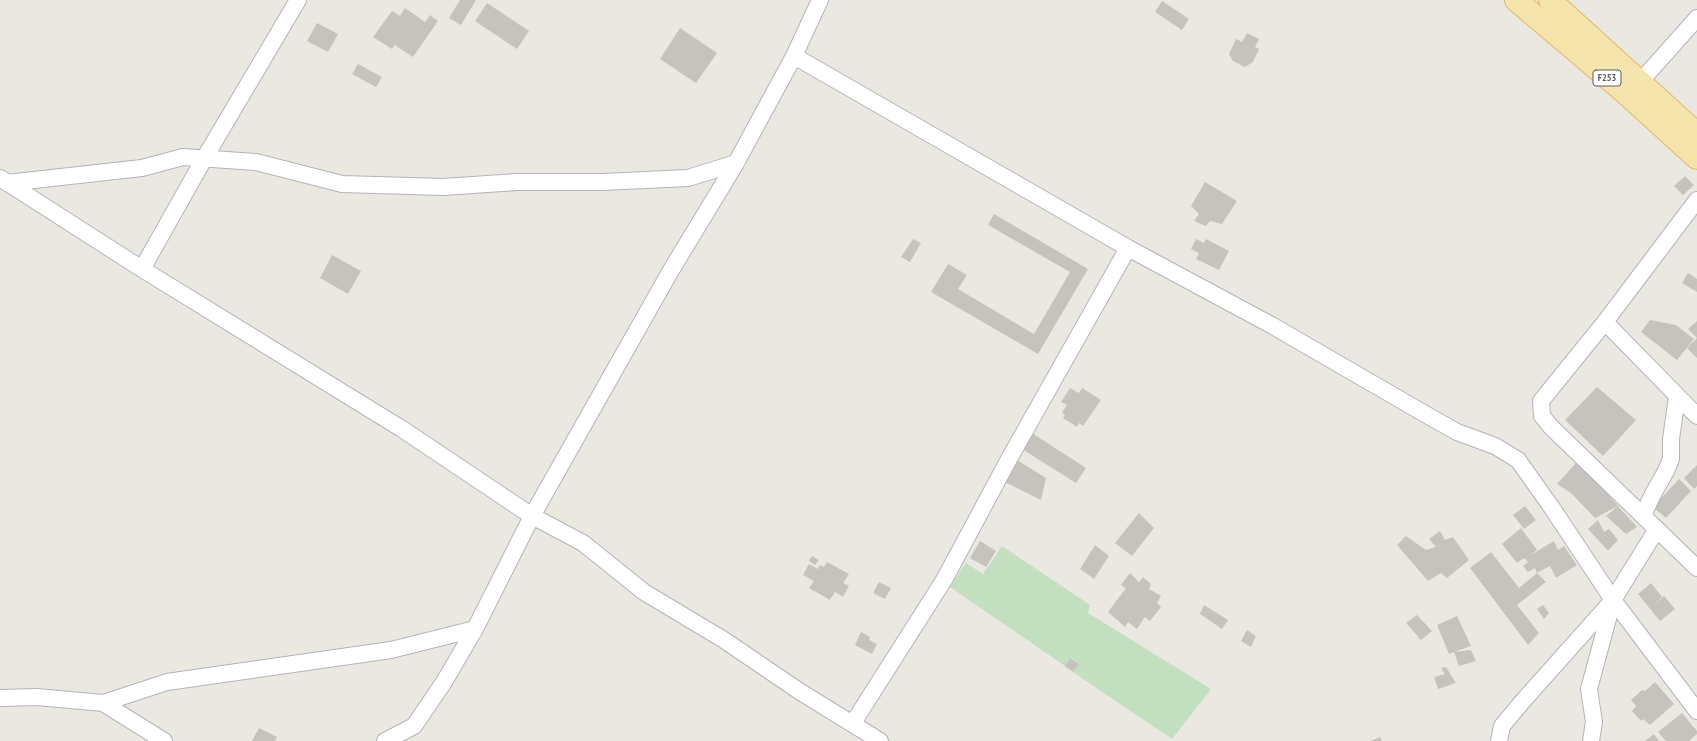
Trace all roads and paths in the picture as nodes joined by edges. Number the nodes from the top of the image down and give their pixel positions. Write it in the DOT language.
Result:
graph roads {
  1 [pos="298,0"];
  2 [pos="820,0"];
  3 [pos="1516,0"];
  4 [pos="1550,0"];
  5 [pos="1697,18"];
  6 [pos="794,56"];
  7 [pos="1640,82"];
  8 [pos="1697,134"];
  9 [pos="1697,158"];
  10 [pos="204,159"];
  11 [pos="736,163"];
  12 [pos="4,180"];
  13 [pos="1697,200"];
  14 [pos="1128,248"];
  15 [pos="142,269"];
  16 [pos="1605,322"];
  17 [pos="1677,397"];
  18 [pos="1697,416"];
  19 [pos="1643,514"];
  20 [pos="532,516"];
  21 [pos="1657,529"];
  22 [pos="1697,568"];
  23 [pos="1613,600"];
  24 [pos="475,629"];
  25 [pos="0,698"];
  26 [pos="102,703"];
  27 [pos="1697,711"];
  28 [pos="852,723"];
  29 [pos="164,741"];
  30 [pos="385,741"];
  31 [pos="880,741"];
  32 [pos="1499,741"];
  33 [pos="1590,741"];
  1 -- 10 [label="street"];
  2 -- 6 [label="street"];
  3 -- 9 [label="main road, F253"];
  4 -- 7 [label="main road, F253"];
  5 -- 7 [label="street"];
  6 -- 11 [label="street"];
  6 -- 14 [label="street"];
  7 -- 8 [label="main road, F253"];
  10 -- 11 [label="street"];
  10 -- 12 [label="street"];
  10 -- 15 [label="street"];
  11 -- 20 [label="street"];
  12 -- 15 [label="street"];
  13 -- 16 [label="street"];
  14 -- 23 [label="street"];
  14 -- 28 [label="street"];
  15 -- 20 [label="street"];
  16 -- 17 [label="street"];
  16 -- 19 [label="street"];
  17 -- 18 [label="street"];
  17 -- 19 [label="street"];
  19 -- 21 [label="street"];
  20 -- 24 [label="street"];
  20 -- 28 [label="street"];
  21 -- 22 [label="street"];
  21 -- 23 [label="street"];
  23 -- 27 [label="street"];
  23 -- 32 [label="street"];
  23 -- 33 [label="street"];
  24 -- 26 [label="street"];
  24 -- 30 [label="street"];
  25 -- 26 [label="street"];
  26 -- 29 [label="street"];
  28 -- 31 [label="street"];
}
